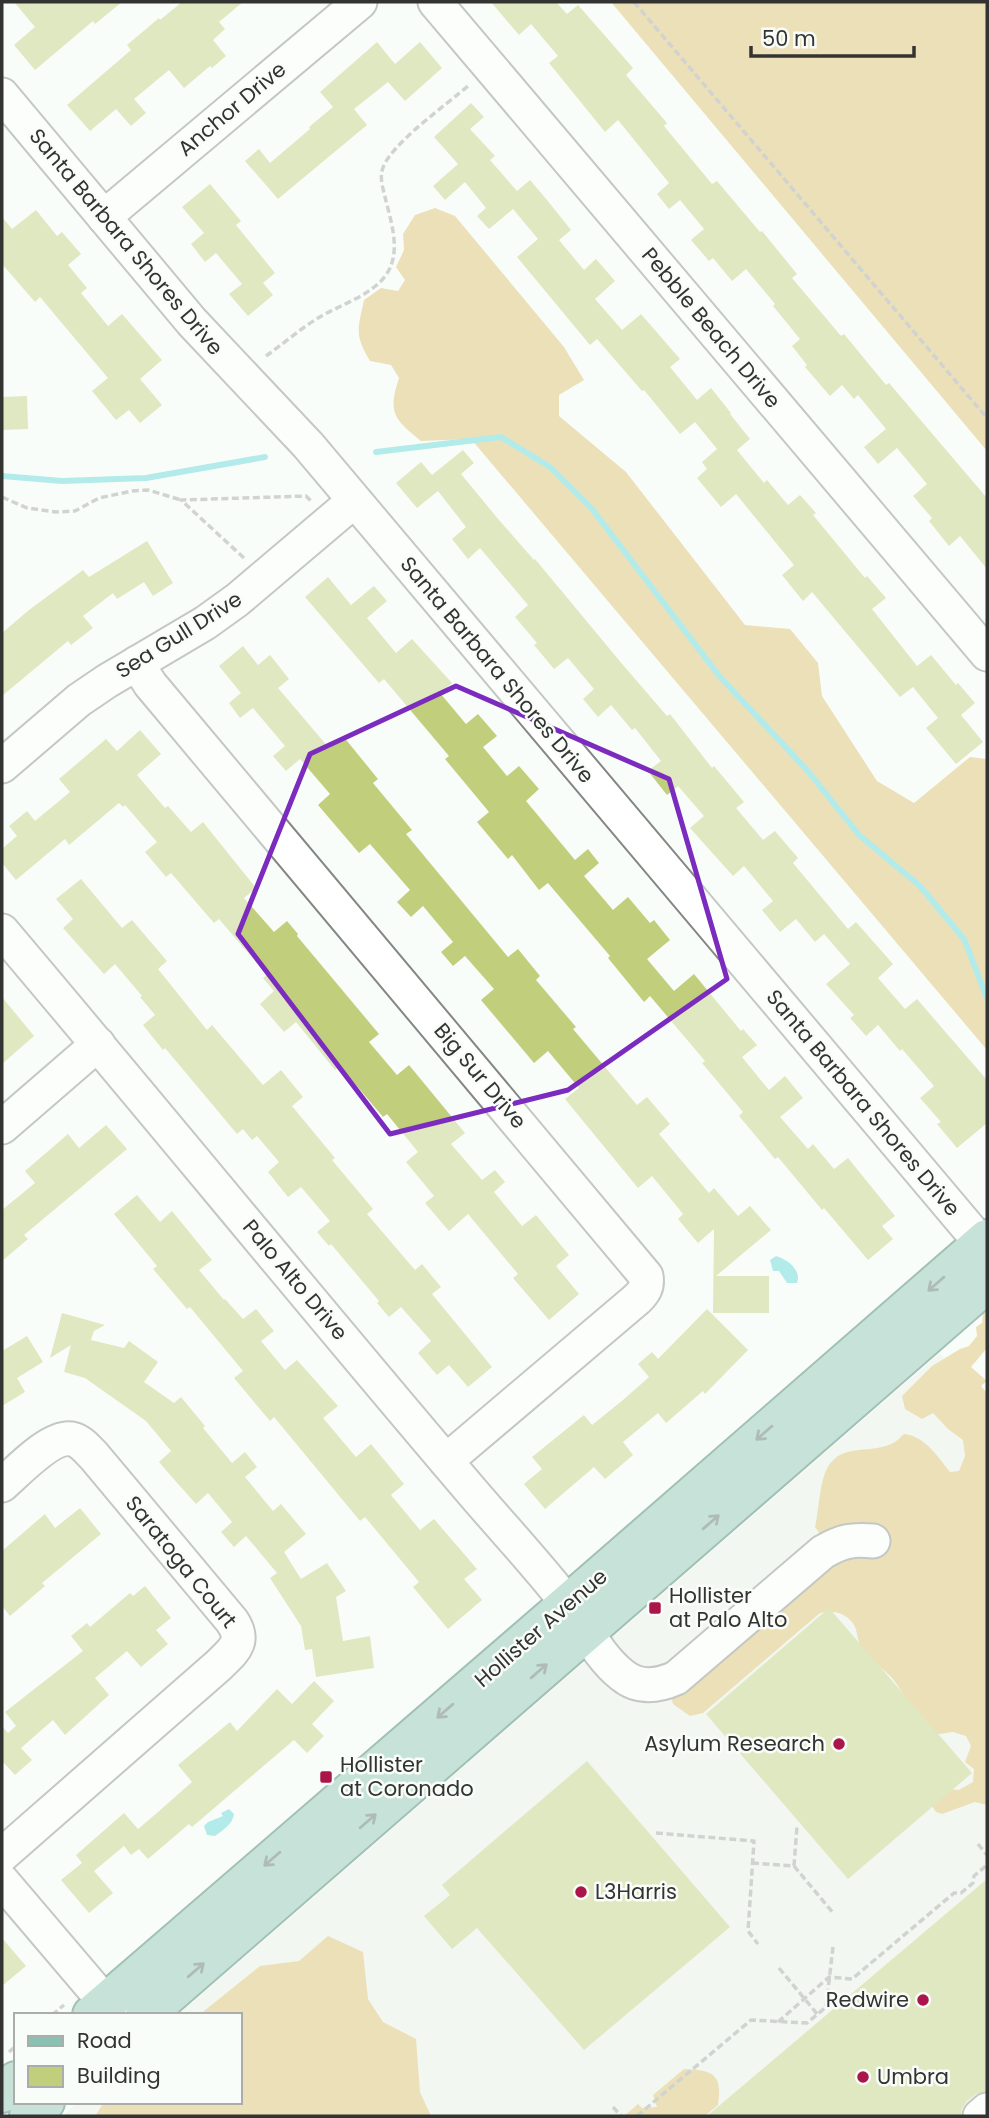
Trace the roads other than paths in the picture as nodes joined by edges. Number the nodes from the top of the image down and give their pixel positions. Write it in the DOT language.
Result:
graph roads {
  1 [pos="360,2"];
  2 [pos="435,2"];
  3 [pos="2,95"];
  4 [pos="104,217"];
  5 [pos="354,501"];
  6 [pos="987,654"];
  7 [pos="136,663"];
  8 [pos="2,766"];
  9 [pos="2,931"];
  10 [pos="98,1044"];
  11 [pos="2,1127"];
  12 [pos="985,1244"];
  13 [pos="987,1283"];
  14 [pos="446,1461"];
  15 [pos="2,1485"];
  16 [pos="873,1541"];
  17 [pos="577,1618"];
  18 [pos="2,1855"];
  19 [pos="2,1881"];
  20 [pos="94,2010"];
  21 [pos="147,2013"];
  22 [pos="987,2110"];
  23 [pos="980,2116"];
  1 -- 4 [label="street, Anchor Drive"];
  2 -- 6 [label="street, Pebble Beach Drive"];
  3 -- 4 [label="street, Santa Barbara Shores Drive"];
  4 -- 5 [label="street, Santa Barbara Shores Drive"];
  5 -- 7 [label="street, Sea Gull Drive"];
  5 -- 12 [label="street, Santa Barbara Shores Drive"];
  7 -- 8 [label="street, Sea Gull Drive"];
  7 -- 14 [label="street, Big Sur Drive"];
  9 -- 10 [label="street, Palo Alto Drive"];
  10 -- 11 [label="street"];
  10 -- 14 [label="street, Palo Alto Drive"];
  12 -- 17 [label="main road, Hollister Avenue, one-way"];
  17 -- 13 [label="main road, Hollister Avenue, one-way"];
  14 -- 17 [label="street, Palo Alto Drive"];
  15 -- 18 [label="street, Saratoga Court"];
  16 -- 17 [label="street, Palo Alto Drive"];
  17 -- 20 [label="main road, Hollister Avenue, one-way"];
  21 -- 17 [label="main road, Hollister Avenue, one-way"];
  19 -- 20 [label="street"];
  22 -- 23 [label="street"];
}
